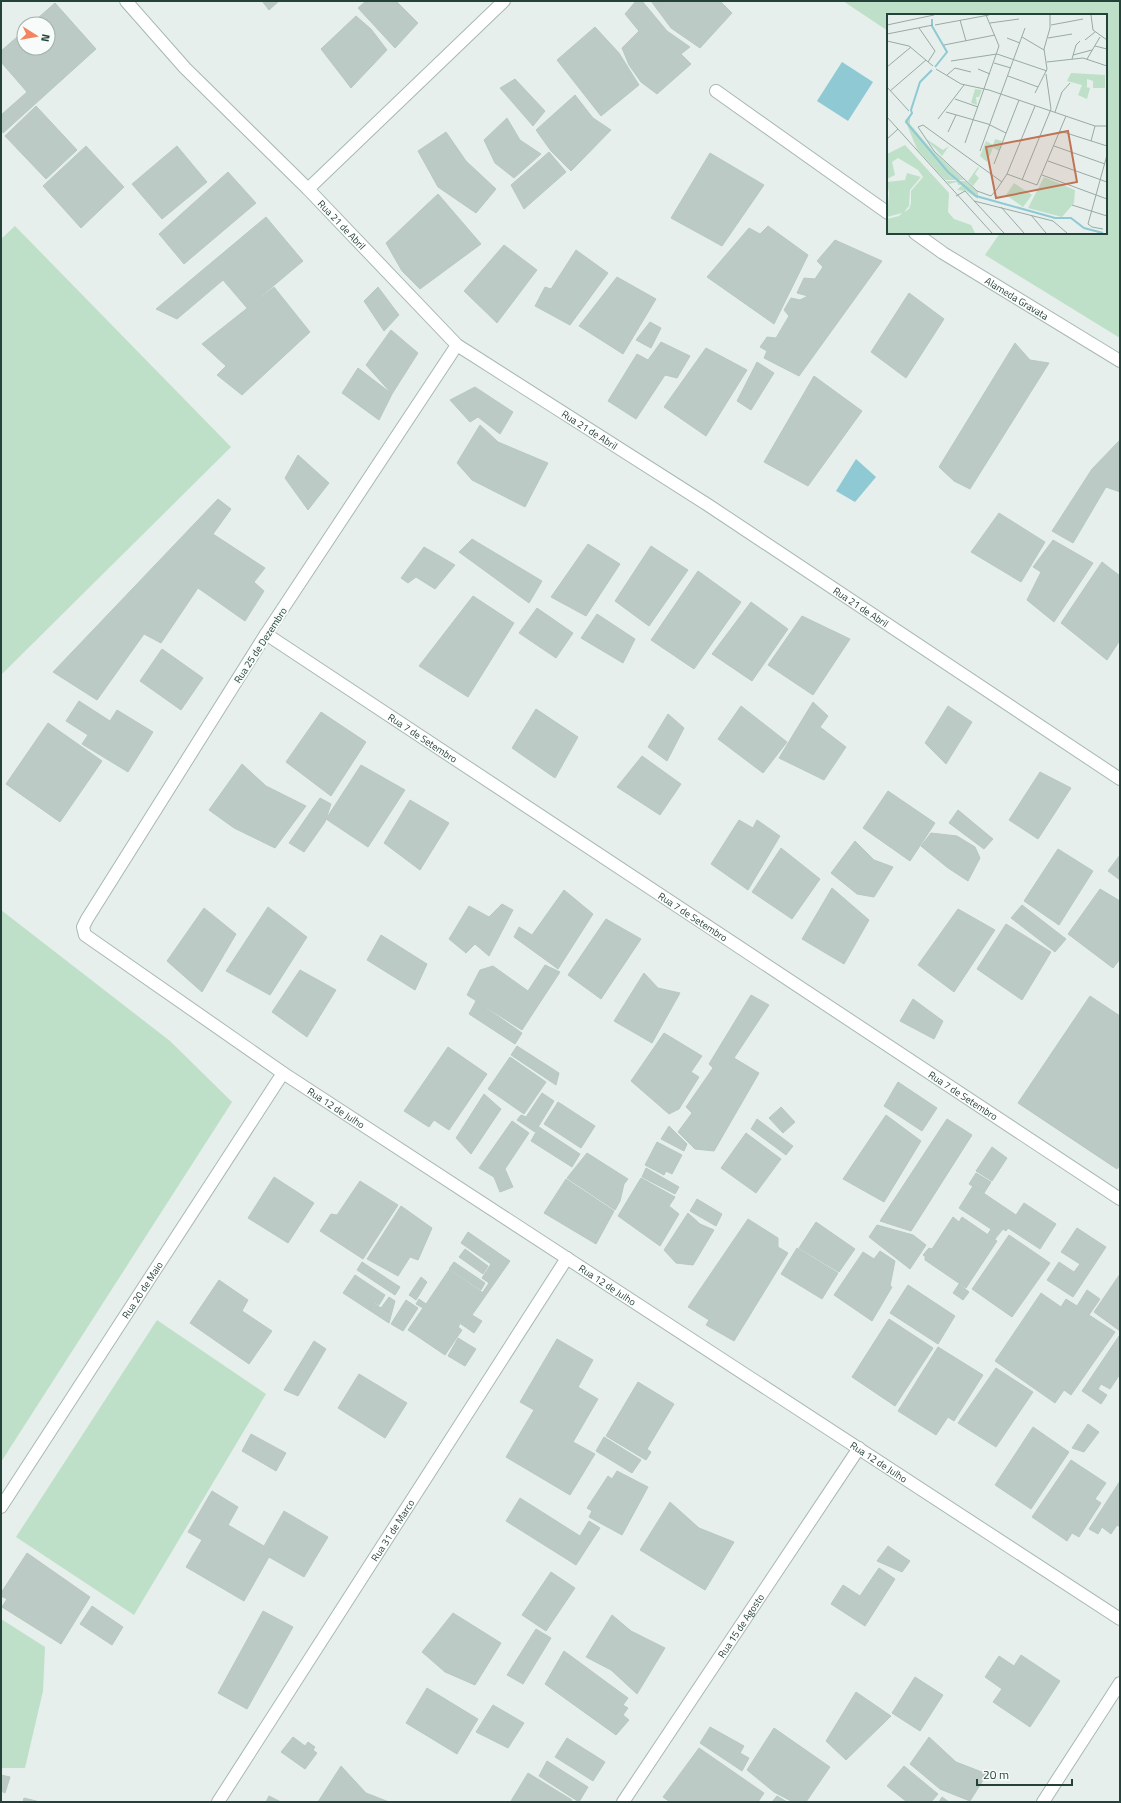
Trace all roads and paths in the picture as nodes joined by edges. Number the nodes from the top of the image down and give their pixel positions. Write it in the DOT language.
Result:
graph roads {
  1 [pos="126,1"];
  2 [pos="504,1"];
  3 [pos="716,91"];
  4 [pos="308,189"];
  5 [pos="887,213"];
  6 [pos="916,234"];
  7 [pos="457,345"];
  8 [pos="1120,362"];
  9 [pos="266,634"];
  10 [pos="1120,779"];
  11 [pos="100,945"];
  12 [pos="283,1073"];
  13 [pos="1120,1199"];
  14 [pos="567,1258"];
  15 [pos="859,1448"];
  16 [pos="1,1507"];
  17 [pos="1120,1619"];
  18 [pos="1120,1683"];
  19 [pos="218,1802"];
  20 [pos="622,1802"];
  21 [pos="1043,1802"];
  1 -- 4 [label="street, Rua 21 de Abril"];
  2 -- 4 [label="street"];
  3 -- 5 [label="street"];
  4 -- 7 [label="street, Rua 21 de Abril"];
  6 -- 8 [label="street, Alameda Gravata"];
  7 -- 9 [label="street, Rua 25 de Dezembro"];
  7 -- 10 [label="street, Rua 21 de Abril"];
  9 -- 11 [label="street, Rua 25 de Dezembro"];
  9 -- 13 [label="street, Rua 7 de Setembro"];
  11 -- 12 [label="street, Rua 12 de Julho"];
  12 -- 14 [label="street, Rua 12 de Julho"];
  12 -- 16 [label="street, Rua 20 de Maio"];
  14 -- 15 [label="street, Rua 12 de Julho"];
  14 -- 19 [label="street, Rua 31 de Marco"];
  15 -- 17 [label="street, Rua 12 de Julho"];
  15 -- 20 [label="street, Rua 15 de Agosto"];
  18 -- 21 [label="street"];
}
